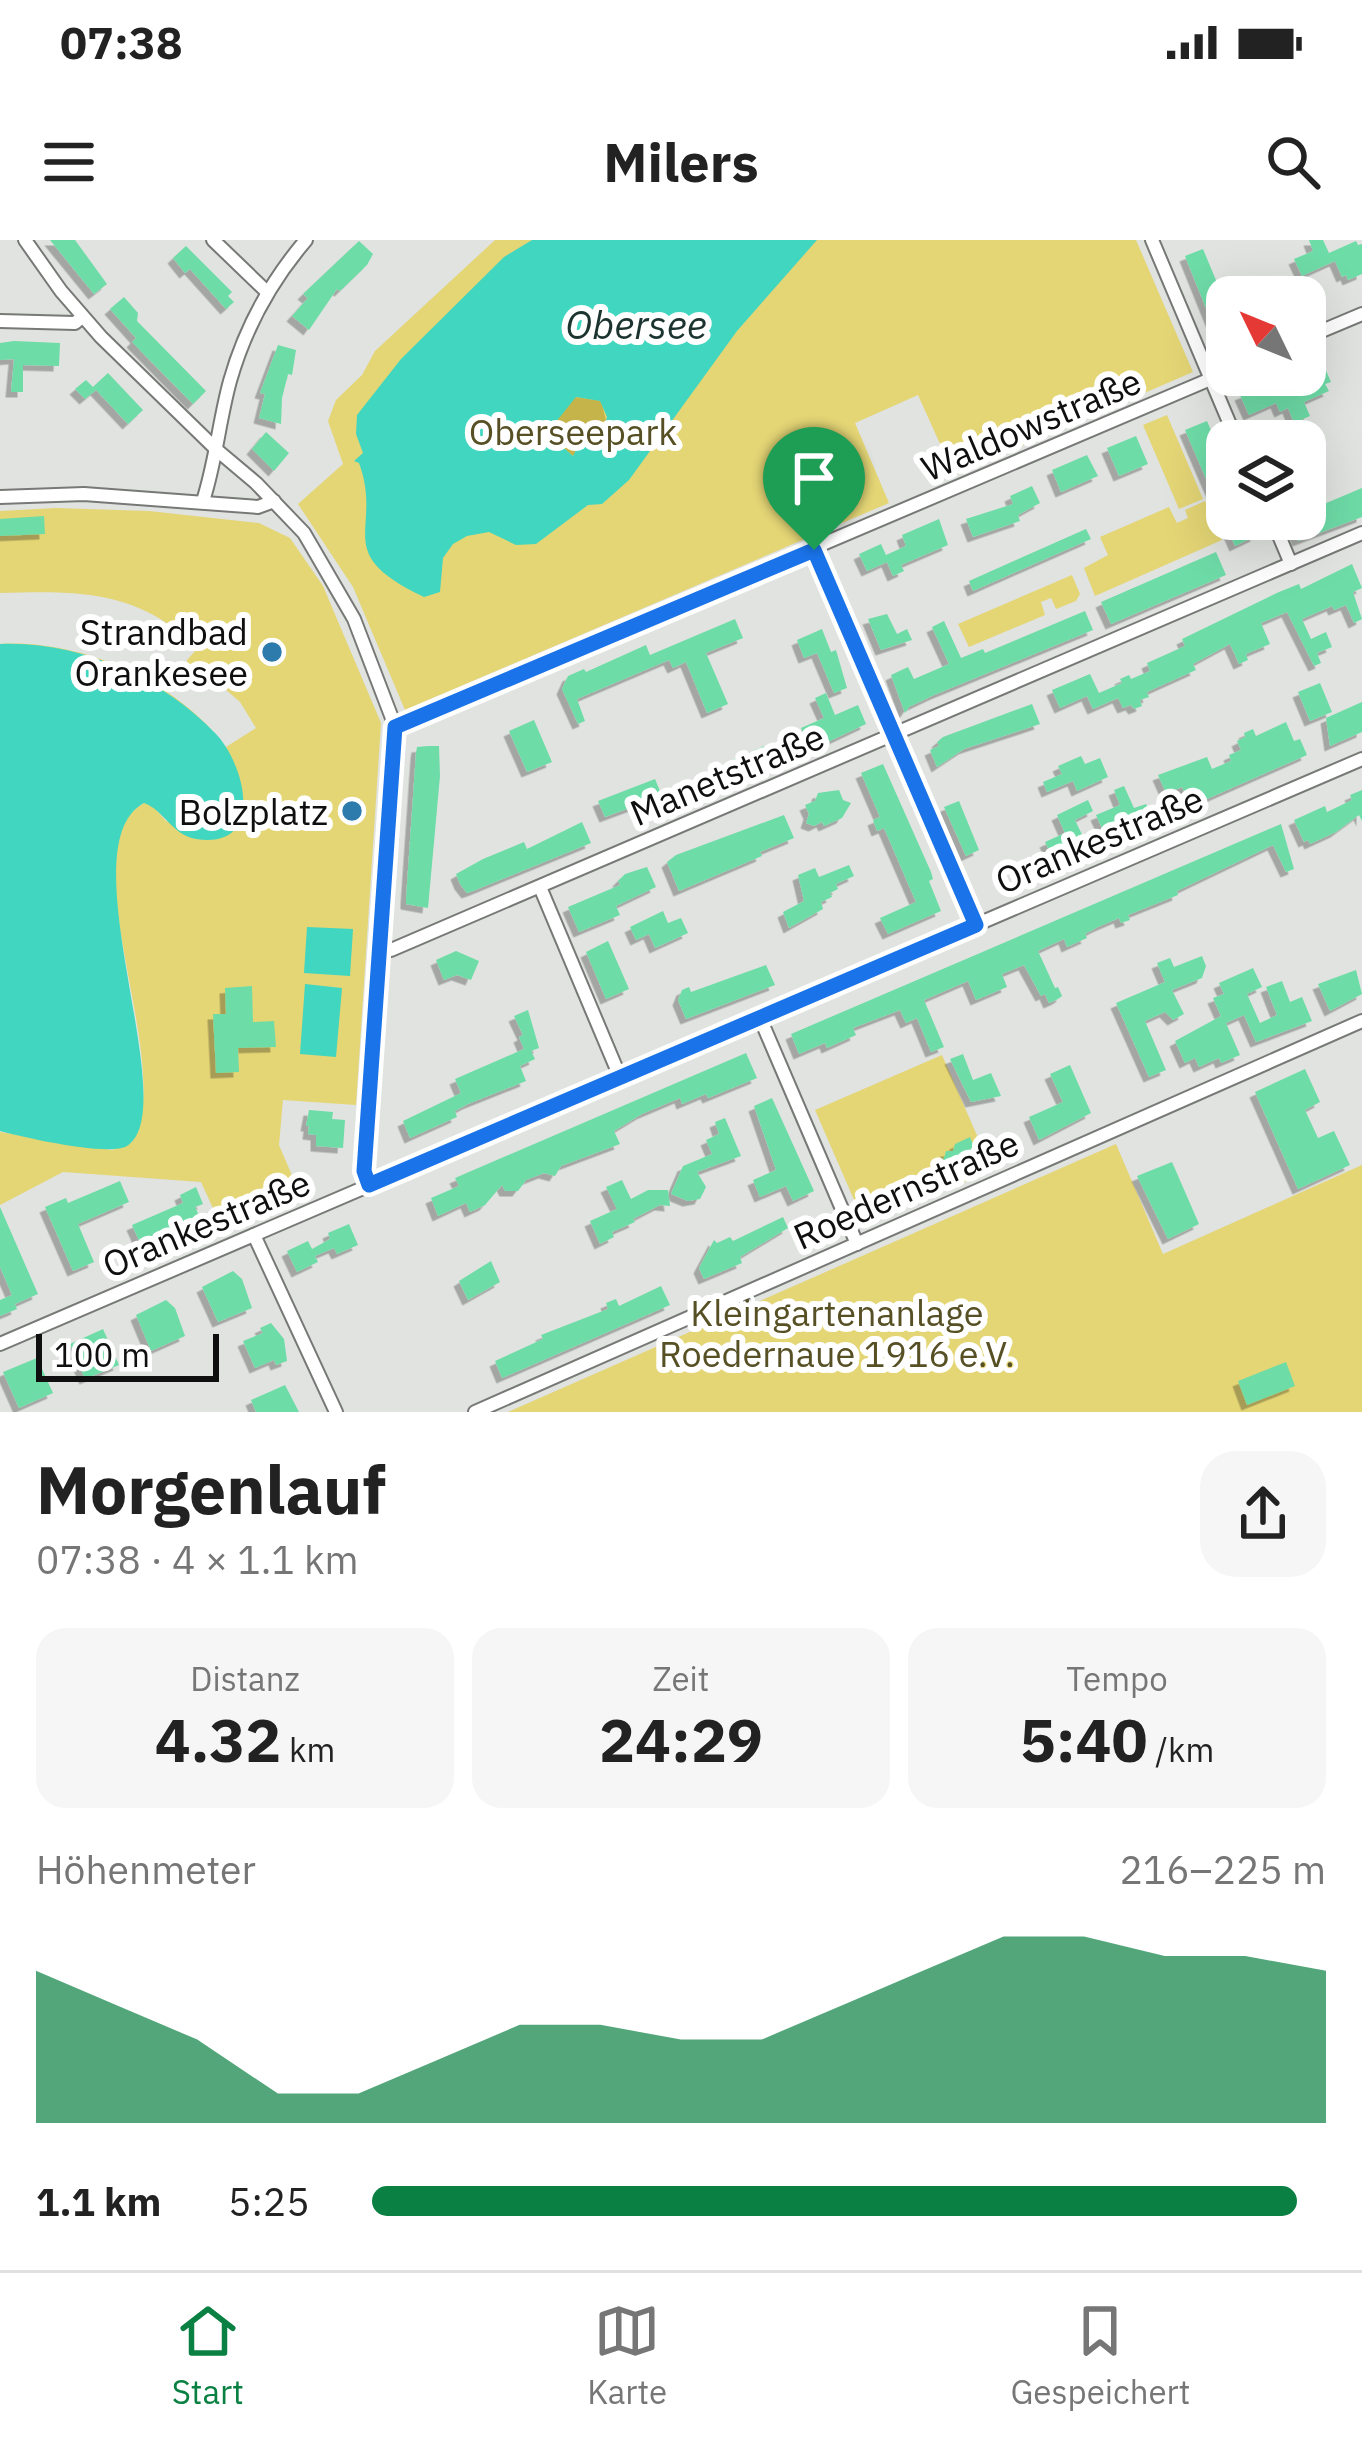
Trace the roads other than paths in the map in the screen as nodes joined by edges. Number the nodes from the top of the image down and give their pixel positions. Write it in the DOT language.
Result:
graph roads {
  1 [pos="25,240"];
  2 [pos="213,240"];
  3 [pos="306,240"];
  4 [pos="1152,240"];
  5 [pos="267,292"];
  6 [pos="1362,314"];
  7 [pos="82,317"];
  8 [pos="0,321"];
  9 [pos="1326,329"];
  10 [pos="1206,370"];
  11 [pos="1206,382"];
  12 [pos="218,452"];
  13 [pos="0,497"];
  14 [pos="274,500"];
  15 [pos="203,501"];
  16 [pos="1362,533"];
  17 [pos="1281,540"];
  18 [pos="814,550"];
  19 [pos="1291,563"];
  20 [pos="395,727"];
  21 [pos="893,736"];
  22 [pos="1362,759"];
  23 [pos="540,887"];
  24 [pos="976,925"];
  25 [pos="379,950"];
  26 [pos="760,1018"];
  27 [pos="1362,1021"];
  28 [pos="620,1077"];
  29 [pos="369,1185"];
  30 [pos="254,1234"];
  31 [pos="857,1244"];
  32 [pos="0,1344"];
  33 [pos="336,1412"];
  34 [pos="475,1412"];
  1 -- 7 [label="street"];
  2 -- 5 [label="street"];
  3 -- 5 [label="street"];
  4 -- 10 [label="street"];
  5 -- 12 [label="street"];
  6 -- 9 [label="street"];
  7 -- 8 [label="street"];
  7 -- 12 [label="street"];
  11 -- 18 [label="street, Waldowstraße"];
  12 -- 14 [label="street"];
  12 -- 15 [label="street"];
  13 -- 15 [label="street"];
  14 -- 15 [label="street"];
  14 -- 20 [label="street"];
  16 -- 19 [label="street, Manetstraße"];
  17 -- 19 [label="street"];
  18 -- 20 [label="street, Waldowstraße"];
  18 -- 21 [label="street"];
  19 -- 21 [label="street, Manetstraße"];
  20 -- 25 [label="street"];
  21 -- 23 [label="street, Manetstraße"];
  21 -- 24 [label="street"];
  22 -- 24 [label="street, Orankestraße"];
  23 -- 25 [label="street, Manetstraße"];
  23 -- 28 [label="street"];
  24 -- 26 [label="street, Orankestraße"];
  25 -- 29 [label="street"];
  26 -- 28 [label="street, Orankestraße"];
  26 -- 31 [label="street"];
  27 -- 31 [label="street, Roedernstraße"];
  28 -- 29 [label="street, Orankestraße"];
  29 -- 30 [label="street, Orankestraße"];
  30 -- 32 [label="street, Orankestraße"];
  30 -- 33 [label="street"];
  31 -- 34 [label="street, Roedernstraße"];
}
